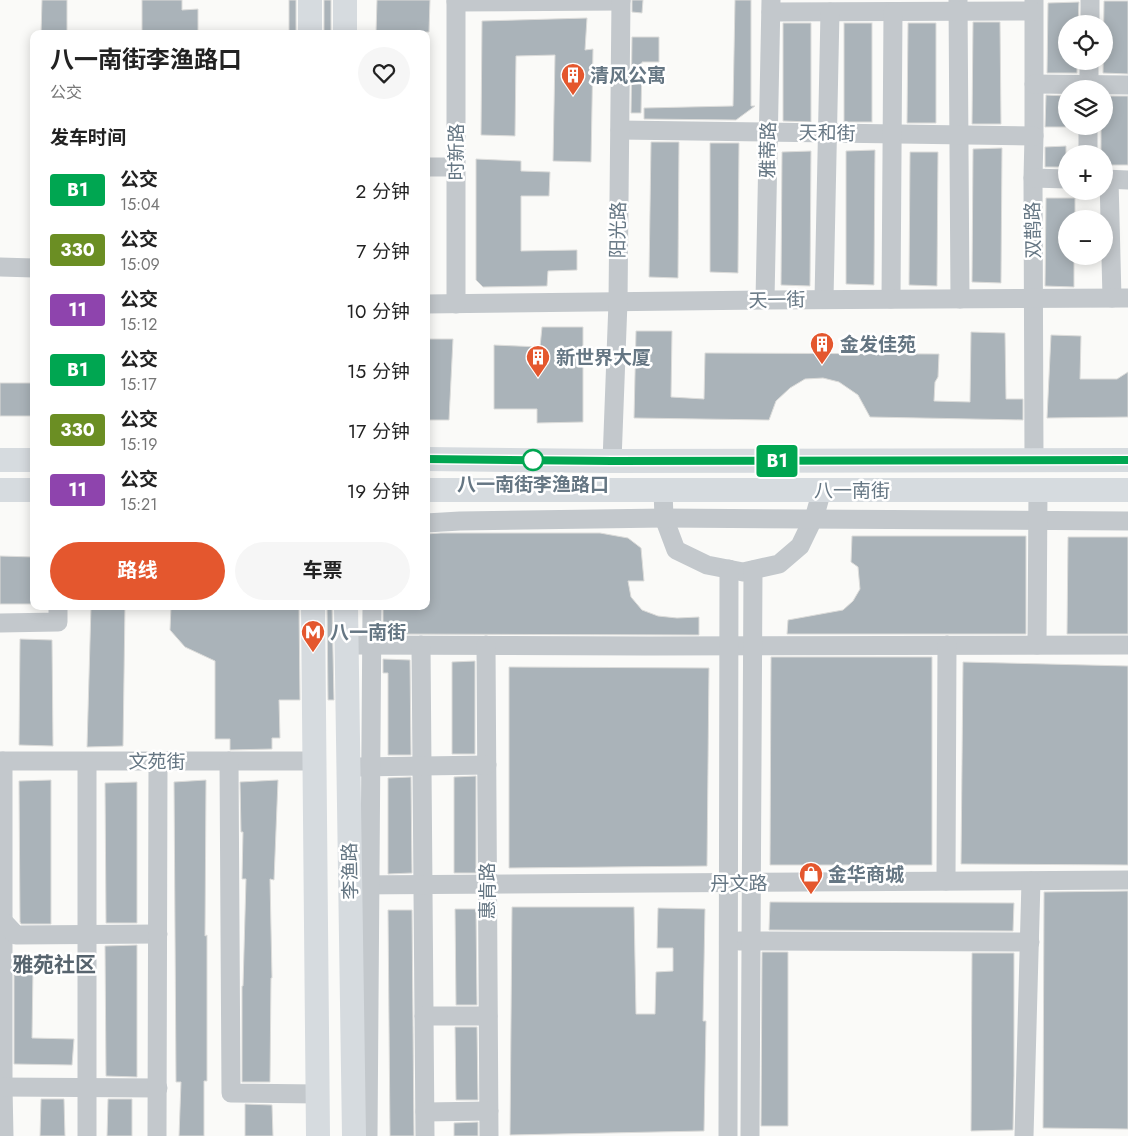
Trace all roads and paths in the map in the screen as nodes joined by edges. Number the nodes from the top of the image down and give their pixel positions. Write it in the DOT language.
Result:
graph roads {
  1 [pos="310,0"];
  2 [pos="345,0"];
  3 [pos="1090,0"];
  4 [pos="456,1"];
  5 [pos="621,1"];
  6 [pos="771,6"];
  7 [pos="958,6"];
  8 [pos="1034,6"];
  9 [pos="830,12"];
  10 [pos="893,12"];
  11 [pos="1090,15"];
  12 [pos="310,30"];
  13 [pos="345,30"];
  14 [pos="1034,84"];
  15 [pos="1058,85"];
  16 [pos="1128,85"];
  17 [pos="1113,86"];
  18 [pos="620,130"];
  19 [pos="768,132"];
  20 [pos="828,133"];
  21 [pos="892,134"];
  22 [pos="959,135"];
  23 [pos="1034,136"];
  24 [pos="430,167"];
  25 [pos="456,167"];
  26 [pos="1032,178"];
  27 [pos="1058,179"];
  28 [pos="1113,179"];
  29 [pos="1128,180"];
  30 [pos="1108,200"];
  31 [pos="0,267"];
  32 [pos="30,268"];
  33 [pos="1034,298"];
  34 [pos="1120,298"];
  35 [pos="824,299"];
  36 [pos="890,299"];
  37 [pos="960,299"];
  38 [pos="765,300"];
  39 [pos="618,302"];
  40 [pos="430,304"];
  41 [pos="456,304"];
  42 [pos="430,459"];
  43 [pos="0,460"];
  44 [pos="30,460"];
  45 [pos="1128,460"];
  46 [pos="612,461"];
  47 [pos="1034,461"];
  48 [pos="0,490"];
  49 [pos="30,490"];
  50 [pos="430,490"];
  51 [pos="663,490"];
  52 [pos="822,490"];
  53 [pos="1038,490"];
  54 [pos="1128,490"];
  55 [pos="664,518"];
  56 [pos="813,519"];
  57 [pos="1038,520"];
  58 [pos="1128,521"];
  59 [pos="430,523"];
  60 [pos="729,569"];
  61 [pos="753,570"];
  62 [pos="58,610"];
  63 [pos="313,610"];
  64 [pos="346,610"];
  65 [pos="372,610"];
  66 [pos="0,623"];
  67 [pos="346,645"];
  68 [pos="371,645"];
  69 [pos="421,645"];
  70 [pos="486,645"];
  71 [pos="947,645"];
  72 [pos="1037,645"];
  73 [pos="1128,645"];
  74 [pos="728,646"];
  75 [pos="752,646"];
  76 [pos="1,761"];
  77 [pos="158,761"];
  78 [pos="229,761"];
  79 [pos="315,761"];
  80 [pos="87,762"];
  81 [pos="487,765"];
  82 [pos="422,766"];
  83 [pos="359,767"];
  84 [pos="1031,880"];
  85 [pos="1128,880"];
  86 [pos="946,881"];
  87 [pos="728,883"];
  88 [pos="751,883"];
  89 [pos="487,884"];
  90 [pos="360,885"];
  91 [pos="423,885"];
  92 [pos="1,921"];
  93 [pos="87,934"];
  94 [pos="158,934"];
  95 [pos="728,940"];
  96 [pos="751,940"];
  97 [pos="1030,942"];
  98 [pos="424,1016"];
  99 [pos="488,1016"];
  100 [pos="1,1087"];
  101 [pos="87,1087"];
  102 [pos="158,1088"];
  103 [pos="318,1094"];
  104 [pos="488,1111"];
  105 [pos="425,1112"];
  106 [pos="4,1136"];
  107 [pos="87,1136"];
  108 [pos="157,1136"];
  109 [pos="318,1136"];
  110 [pos="354,1136"];
  111 [pos="368,1136"];
  112 [pos="425,1136"];
  113 [pos="489,1136"];
  114 [pos="728,1136"];
  115 [pos="750,1136"];
  116 [pos="1024,1136"];
  1 -- 12 [label="main road"];
  2 -- 13 [label="main road"];
  3 -- 11 [label="street"];
  4 -- 5 [label="street"];
  4 -- 25 [label="street, 时新路"];
  5 -- 18 [label="street, 阳光路"];
  6 -- 9 [label="street"];
  6 -- 19 [label="street, 雅蒂路"];
  7 -- 8 [label="street"];
  7 -- 10 [label="street"];
  7 -- 22 [label="street"];
  8 -- 14 [label="street, 双鹊路"];
  9 -- 10 [label="street"];
  9 -- 20 [label="street"];
  10 -- 21 [label="street"];
  14 -- 15 [label="street"];
  14 -- 23 [label="street, 双鹊路"];
  16 -- 17 [label="street"];
  18 -- 19 [label="street, 天和街"];
  18 -- 39 [label="street, 阳光路"];
  19 -- 20 [label="street, 天和街"];
  19 -- 38 [label="street, 雅蒂路"];
  20 -- 21 [label="street, 天和街"];
  20 -- 35 [label="street"];
  21 -- 22 [label="street, 天和街"];
  21 -- 36 [label="street"];
  22 -- 23 [label="street, 天和街"];
  22 -- 37 [label="street"];
  23 -- 26 [label="street, 双鹊路"];
  24 -- 25 [label="street"];
  25 -- 41 [label="street, 时新路"];
  26 -- 27 [label="street"];
  26 -- 33 [label="street, 双鹊路"];
  28 -- 29 [label="street"];
  30 -- 34 [label="street"];
  31 -- 32 [label="street"];
  33 -- 34 [label="street, 天一街"];
  33 -- 37 [label="street, 天一街"];
  33 -- 47 [label="street, 双鹊路"];
  35 -- 36 [label="street, 天一街"];
  35 -- 38 [label="street, 天一街"];
  36 -- 37 [label="street, 天一街"];
  38 -- 39 [label="street, 天一街"];
  39 -- 41 [label="street, 天一街"];
  39 -- 46 [label="street, 阳光路"];
  40 -- 41 [label="street, 天一街"];
  42 -- 46 [label="main road, 八一南街"];
  43 -- 44 [label="main road"];
  45 -- 47 [label="main road, 八一南街"];
  46 -- 47 [label="main road, 八一南街"];
  48 -- 49 [label="main road"];
  50 -- 51 [label="main road, 八一南街"];
  51 -- 52 [label="main road, 八一南街"];
  51 -- 55 [label="street"];
  52 -- 53 [label="main road, 八一南街"];
  52 -- 56 [label="street"];
  53 -- 54 [label="main road, 八一南街"];
  53 -- 57 [label="street"];
  55 -- 56 [label="street"];
  55 -- 59 [label="street"];
  55 -- 60 [label="street"];
  56 -- 57 [label="street"];
  56 -- 61 [label="street"];
  57 -- 58 [label="street"];
  57 -- 72 [label="street"];
  60 -- 61 [label="street"];
  60 -- 74 [label="street"];
  61 -- 75 [label="street"];
  62 -- 66 [label="street"];
  63 -- 79 [label="main road, 李渔路"];
  64 -- 67 [label="main road, 李渔路"];
  65 -- 68 [label="street"];
  67 -- 68 [label="street"];
  67 -- 83 [label="main road, 李渔路"];
  68 -- 69 [label="street"];
  68 -- 83 [label="street"];
  69 -- 70 [label="street"];
  69 -- 82 [label="street"];
  70 -- 74 [label="street"];
  70 -- 81 [label="street, 惠肯路"];
  71 -- 72 [label="street"];
  71 -- 75 [label="street"];
  71 -- 86 [label="street"];
  72 -- 73 [label="street"];
  74 -- 75 [label="street"];
  74 -- 87 [label="street"];
  75 -- 88 [label="street"];
  76 -- 80 [label="street, 文苑街"];
  76 -- 92 [label="street"];
  77 -- 78 [label="street, 文苑街"];
  77 -- 80 [label="street, 文苑街"];
  77 -- 94 [label="street"];
  78 -- 79 [label="street, 文苑街"];
  78 -- 103 [label="street"];
  79 -- 103 [label="main road, 李渔路"];
  80 -- 93 [label="street"];
  81 -- 82 [label="street"];
  81 -- 89 [label="street, 惠肯路"];
  82 -- 83 [label="street"];
  82 -- 91 [label="street"];
  83 -- 90 [label="main road, 李渔路"];
  84 -- 85 [label="street, 丹文路"];
  84 -- 86 [label="street, 丹文路"];
  84 -- 97 [label="street"];
  86 -- 88 [label="street, 丹文路"];
  87 -- 88 [label="street, 丹文路"];
  87 -- 89 [label="street, 丹文路"];
  87 -- 95 [label="street"];
  88 -- 96 [label="street"];
  89 -- 91 [label="street, 丹文路"];
  89 -- 99 [label="street, 惠肯路"];
  90 -- 91 [label="street, 丹文路"];
  90 -- 110 [label="main road, 李渔路"];
  90 -- 111 [label="street"];
  91 -- 98 [label="street"];
  92 -- 93 [label="street"];
  92 -- 100 [label="street"];
  93 -- 94 [label="street"];
  93 -- 101 [label="street"];
  94 -- 102 [label="street"];
  95 -- 96 [label="street"];
  95 -- 114 [label="street"];
  96 -- 97 [label="street"];
  96 -- 115 [label="street"];
  97 -- 116 [label="street"];
  98 -- 99 [label="street"];
  98 -- 105 [label="street"];
  99 -- 104 [label="street, 惠肯路"];
  100 -- 101 [label="street"];
  100 -- 106 [label="street"];
  101 -- 102 [label="street"];
  101 -- 107 [label="street"];
  102 -- 108 [label="street"];
  103 -- 109 [label="main road, 李渔路"];
  104 -- 105 [label="street"];
  104 -- 113 [label="street, 惠肯路"];
  105 -- 112 [label="street"];
}
